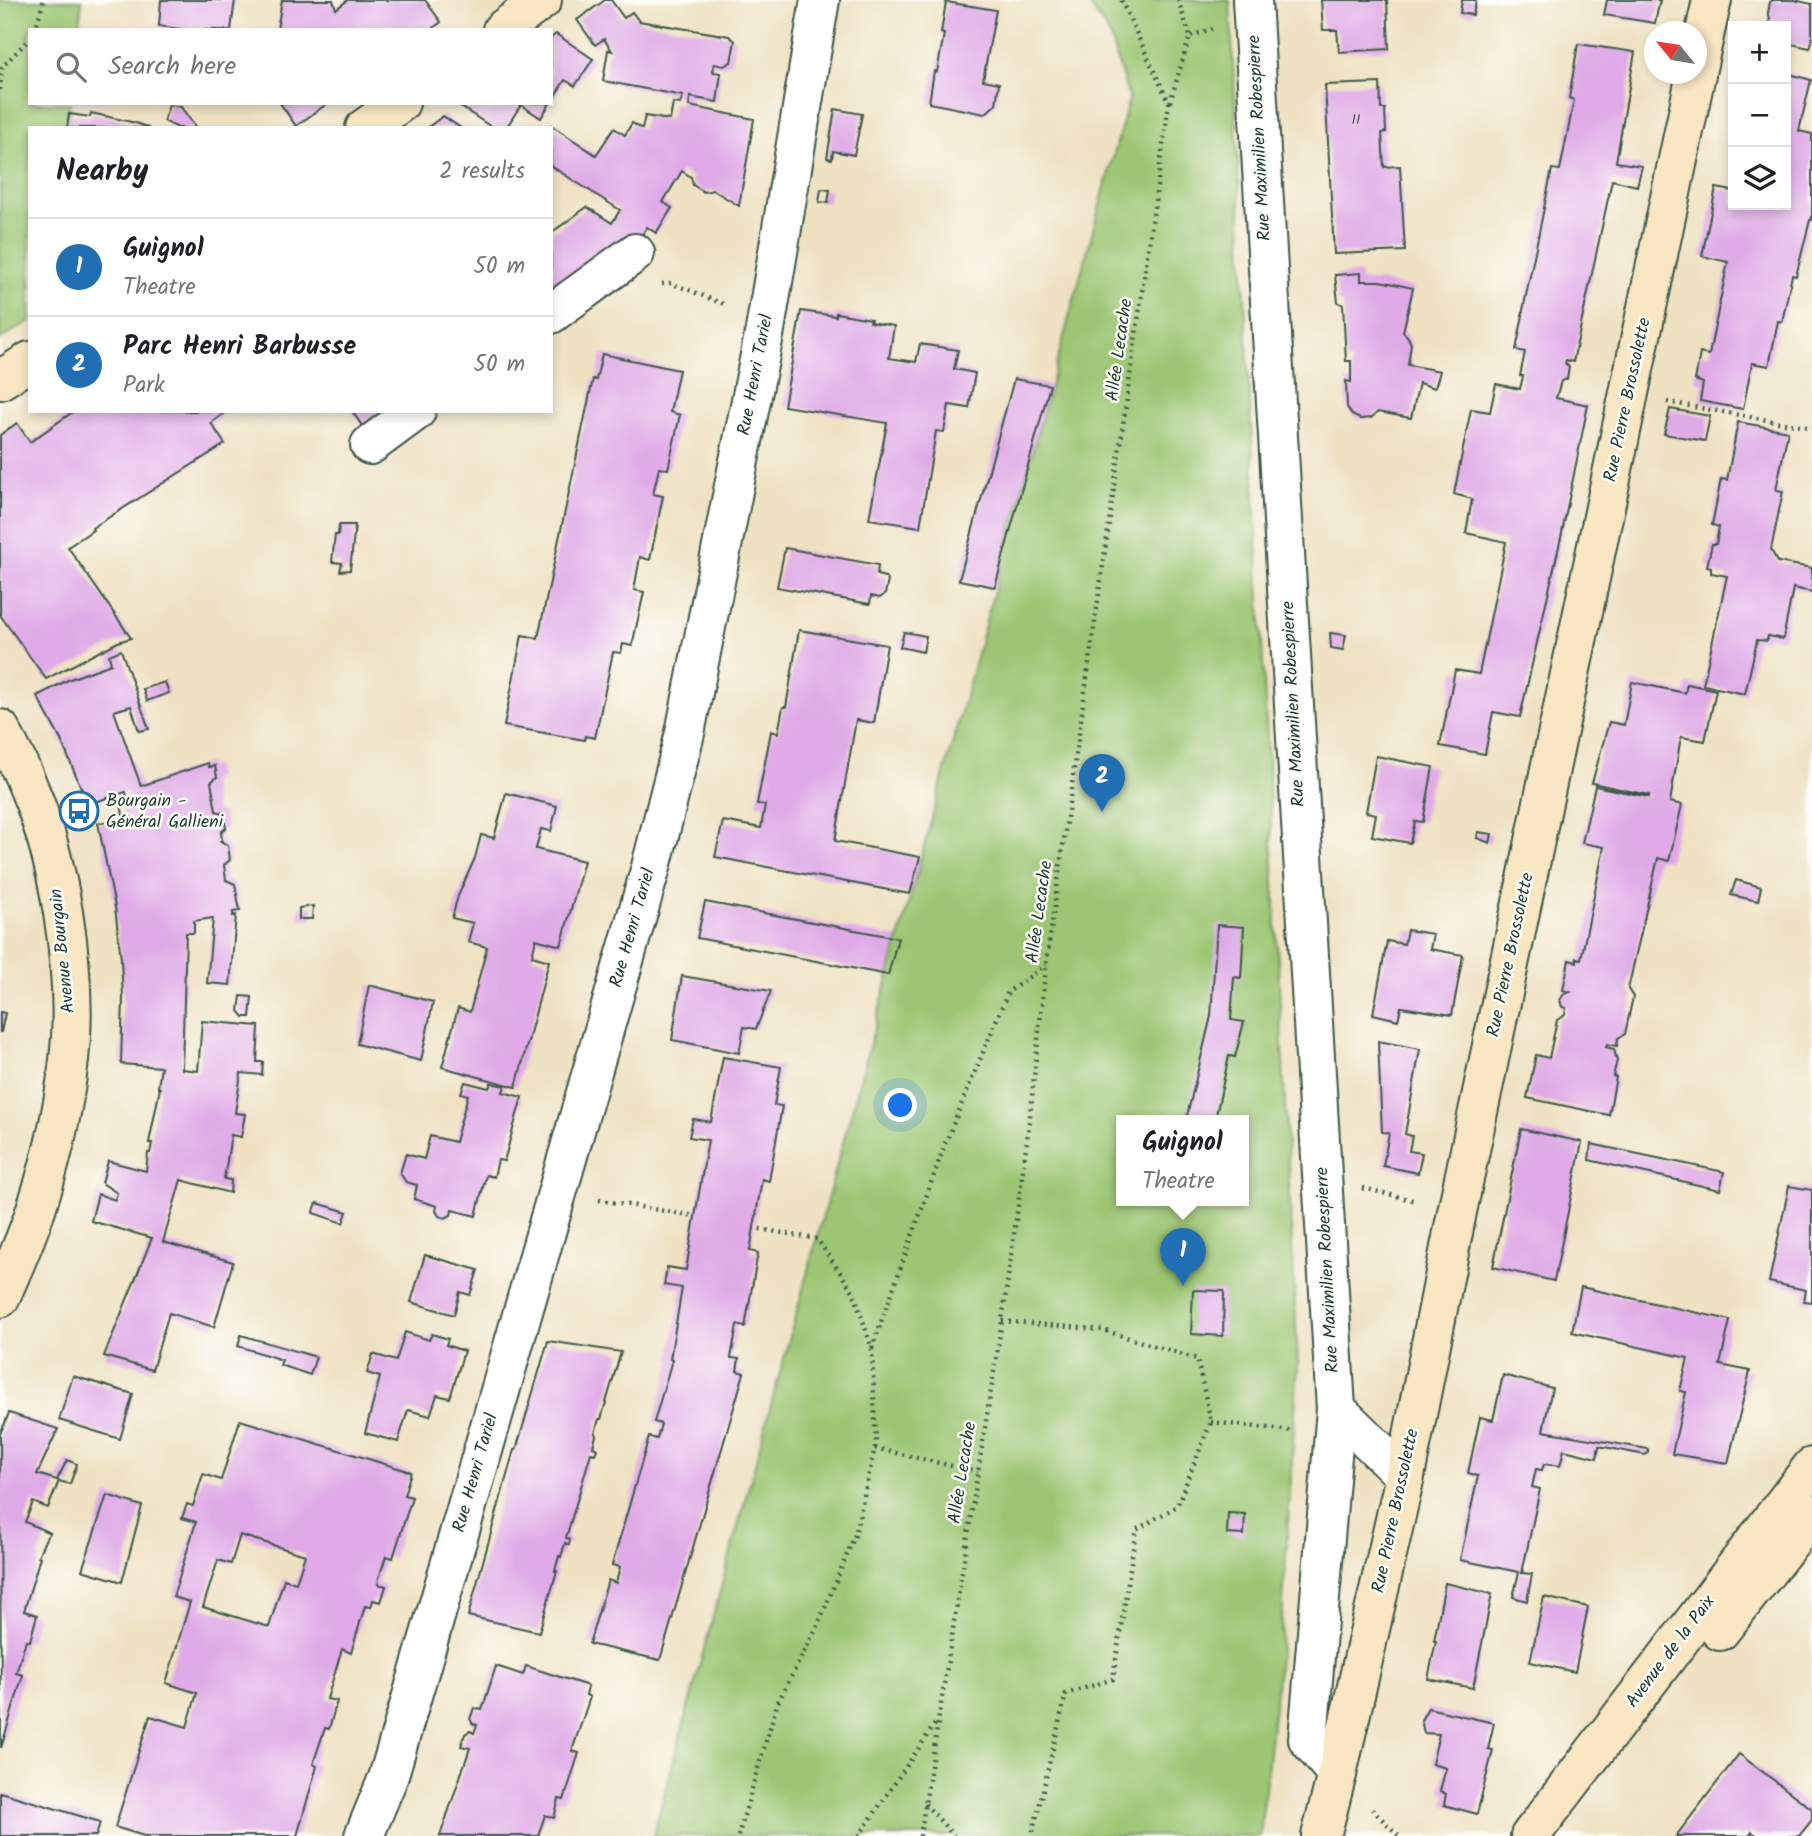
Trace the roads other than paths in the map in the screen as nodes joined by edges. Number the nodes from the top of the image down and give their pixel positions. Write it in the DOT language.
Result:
graph roads {
  1 [pos="820,0"];
  2 [pos="1712,0"];
  3 [pos="1253,13"];
  4 [pos="1707,23"];
  5 [pos="1694,84"];
  6 [pos="397,105"];
  7 [pos="368,126"];
  8 [pos="635,253"];
  9 [pos="553,313"];
  10 [pos="28,362"];
  11 [pos="0,380"];
  12 [pos="413,413"];
  13 [pos="370,445"];
  14 [pos="0,729"];
  15 [pos="0,1298"];
  16 [pos="1336,1409"];
  17 [pos="1812,1467"];
  18 [pos="1405,1476"];
  19 [pos="1812,1514"];
  20 [pos="1337,1774"];
  21 [pos="364,1836"];
  22 [pos="1321,1836"];
  23 [pos="1530,1836"];
  24 [pos="1559,1836"];
  1 -- 21 [label="street, Rue Henri Tariel"];
  2 -- 4 [label="street, Rue Pierre Brossolette"];
  3 -- 16 [label="street, Rue Maximilien Robespierre"];
  5 -- 18 [label="street, Rue Pierre Brossolette"];
  6 -- 7 [label="street"];
  8 -- 9 [label="street"];
  10 -- 11 [label="street"];
  12 -- 13 [label="street"];
  14 -- 15 [label="street, Avenue Bourgain"];
  16 -- 18 [label="street"];
  16 -- 20 [label="street, Rue Maximilien Robespierre"];
  17 -- 23 [label="street, Avenue de la Paix"];
  18 -- 20 [label="street, Rue Pierre Brossolette"];
  19 -- 24 [label="street, Avenue de la Paix"];
  20 -- 22 [label="street, Rue Pierre Brossolette"];
}
